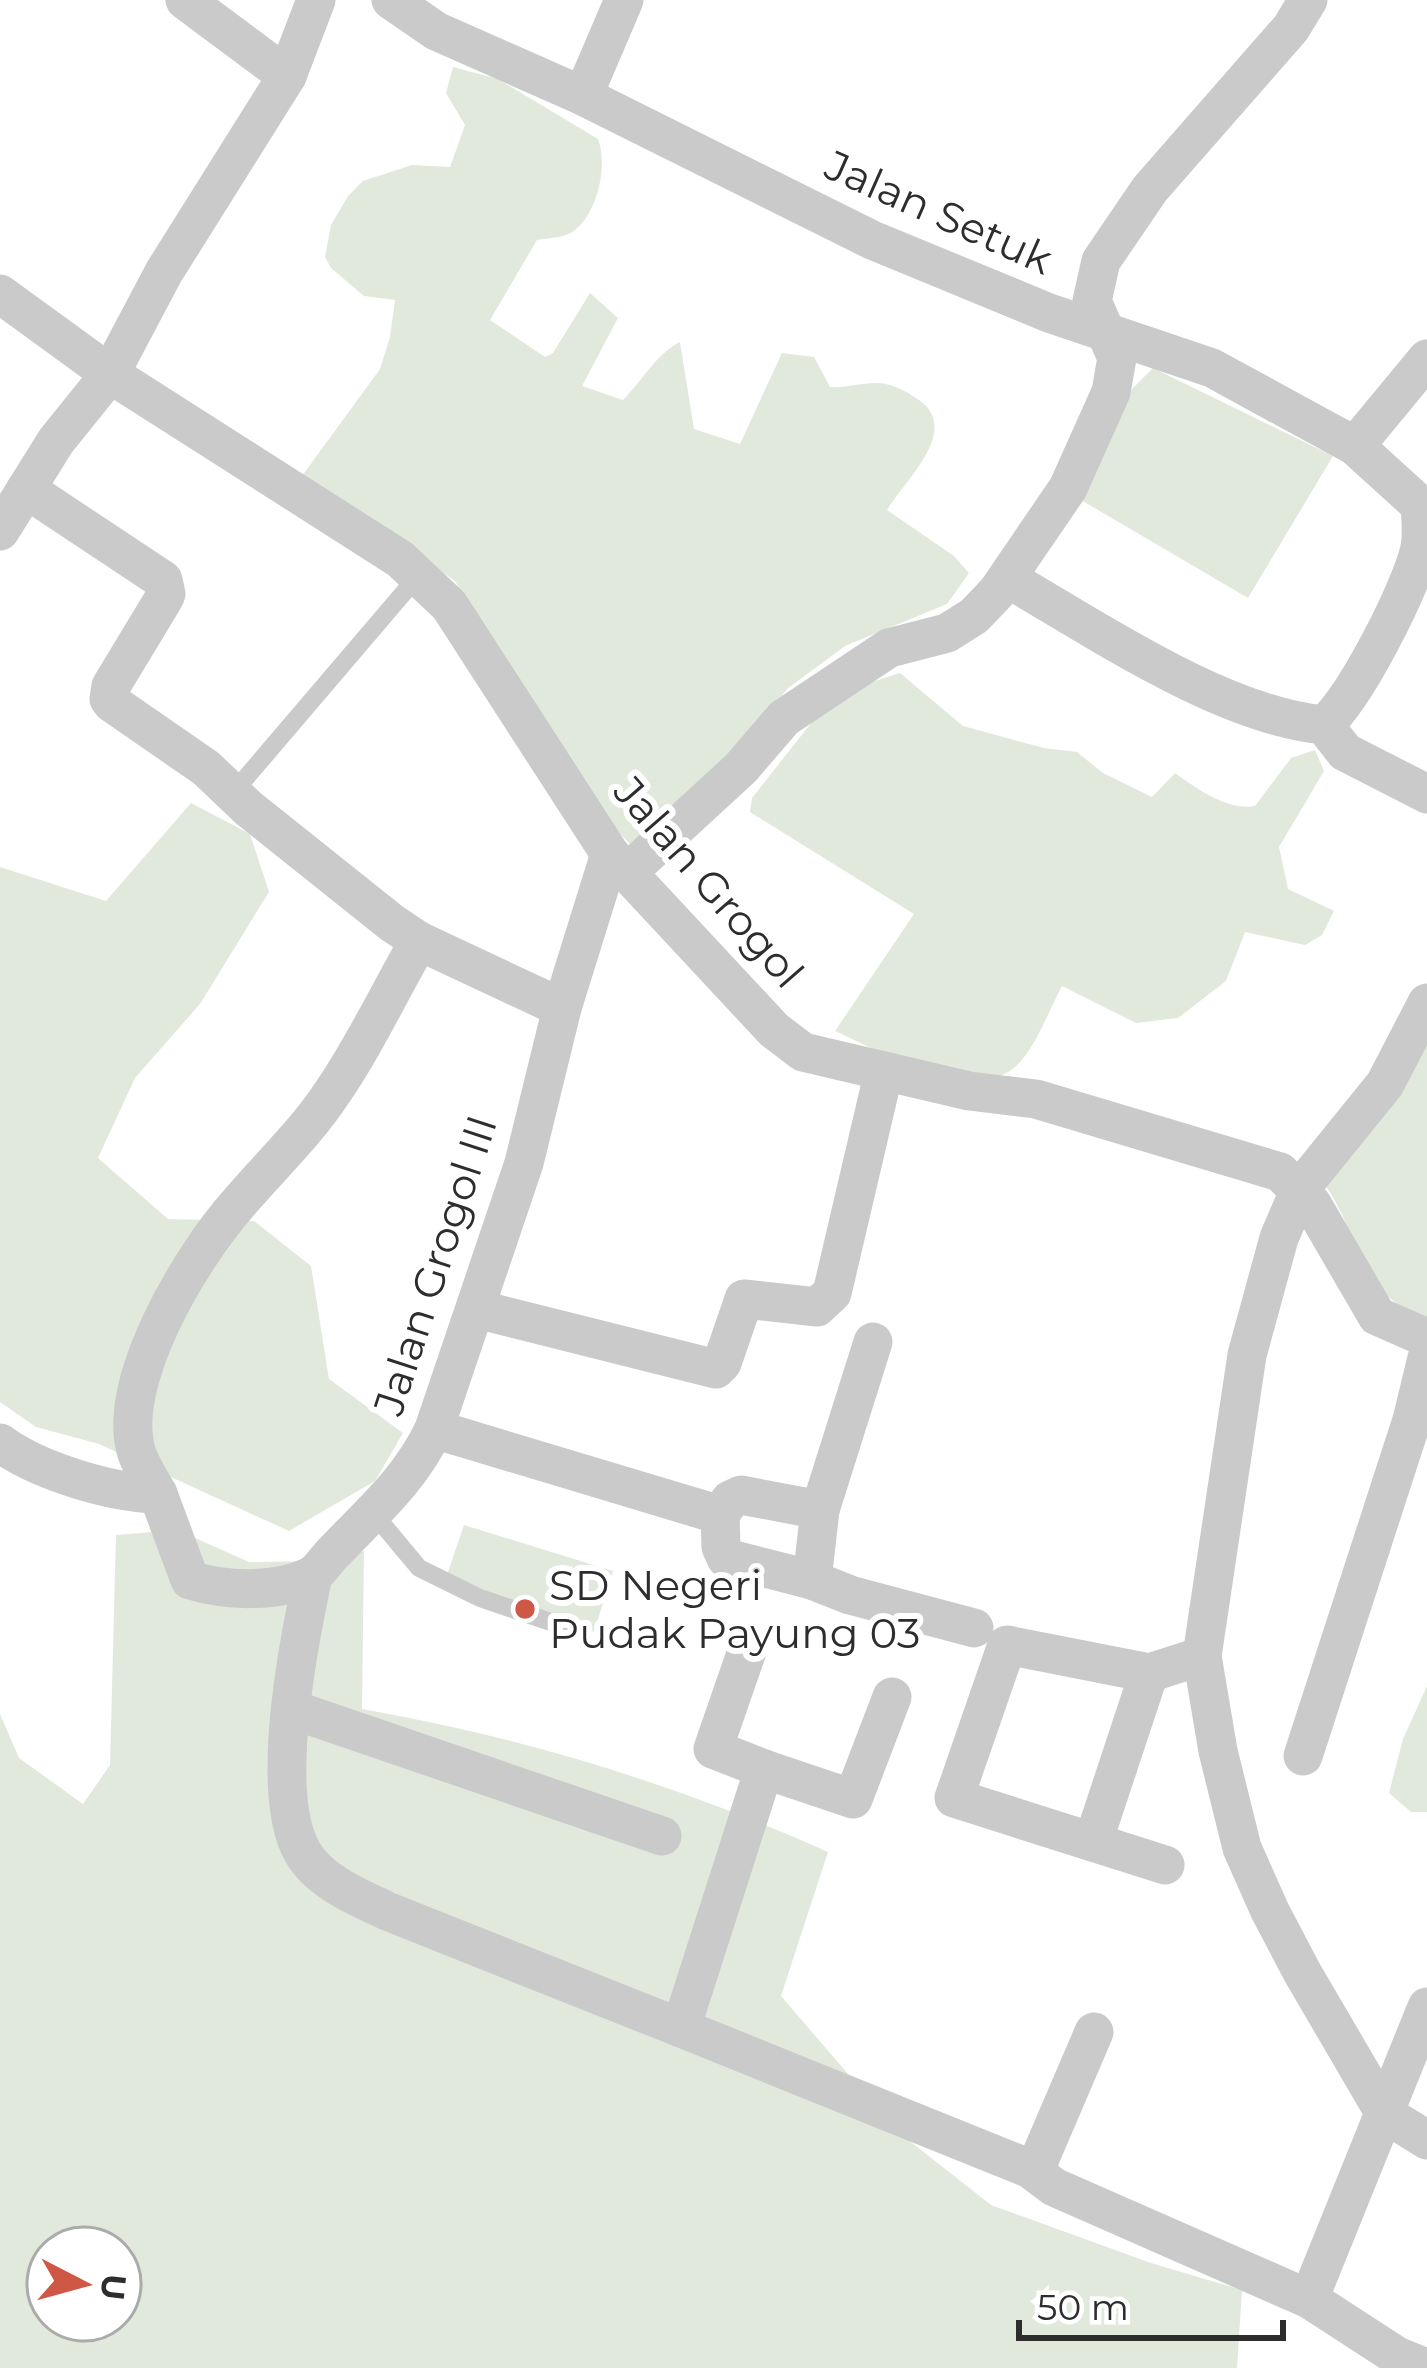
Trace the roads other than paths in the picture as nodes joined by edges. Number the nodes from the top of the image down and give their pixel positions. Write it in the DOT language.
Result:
graph roads {
  1 [pos="185,0"];
  2 [pos="316,0"];
  3 [pos="391,0"];
  4 [pos="624,0"];
  5 [pos="1308,0"];
  6 [pos="287,76"];
  7 [pos="583,96"];
  8 [pos="0,294"];
  9 [pos="1108,333"];
  10 [pos="1427,359"];
  11 [pos="110,374"];
  12 [pos="1355,446"];
  13 [pos="26,490"];
  14 [pos="1424,504"];
  15 [pos="0,531"];
  16 [pos="418,576"];
  17 [pos="1007,578"];
  18 [pos="1324,725"];
  19 [pos="232,794"];
  20 [pos="1427,794"];
  21 [pos="619,863"];
  22 [pos="419,941"];
  23 [pos="1427,1003"];
  24 [pos="562,1008"];
  25 [pos="884,1071"];
  26 [pos="1300,1189"];
  27 [pos="477,1309"];
  28 [pos="1427,1338"];
  29 [pos="873,1342"];
  30 [pos="1427,1358"];
  31 [pos="434,1429"];
  32 [pos="0,1443"];
  33 [pos="158,1494"];
  34 [pos="820,1510"];
  35 [pos="374,1514"];
  36 [pos="720,1515"];
  37 [pos="313,1576"];
  38 [pos="812,1580"];
  39 [pos="974,1628"];
  40 [pos="580,1632"];
  41 [pos="747,1651"];
  42 [pos="1202,1657"];
  43 [pos="1149,1673"];
  44 [pos="892,1697"];
  45 [pos="291,1708"];
  46 [pos="1303,1756"];
  47 [pos="764,1769"];
  48 [pos="662,1836"];
  49 [pos="1093,1842"];
  50 [pos="1165,1865"];
  51 [pos="1427,2007"];
  52 [pos="681,2028"];
  53 [pos="1094,2032"];
  54 [pos="1385,2114"];
  55 [pos="1427,2140"];
  56 [pos="1034,2170"];
  57 [pos="1309,2299"];
  58 [pos="1426,2368"];
  1 -- 6 [label="street"];
  2 -- 6 [label="street"];
  3 -- 7 [label="street, Jalan Setuk"];
  4 -- 7 [label="street"];
  5 -- 9 [label="street"];
  6 -- 11 [label="street"];
  7 -- 9 [label="street, Jalan Setuk"];
  8 -- 11 [label="street, Jalan Grogol"];
  9 -- 12 [label="street, Jalan Setuk"];
  9 -- 17 [label="street"];
  10 -- 12 [label="street"];
  11 -- 13 [label="street"];
  11 -- 16 [label="street, Jalan Grogol"];
  12 -- 14 [label="street, Jalan Setuk"];
  13 -- 15 [label="street"];
  13 -- 19 [label="street"];
  14 -- 18 [label="street"];
  16 -- 19 [label="lane"];
  16 -- 21 [label="street, Jalan Grogol"];
  17 -- 18 [label="street"];
  17 -- 21 [label="street"];
  18 -- 20 [label="street"];
  19 -- 22 [label="street"];
  21 -- 24 [label="street, Jalan Grogol III"];
  21 -- 25 [label="street, Jalan Grogol"];
  22 -- 24 [label="street"];
  22 -- 33 [label="street"];
  23 -- 26 [label="street"];
  24 -- 27 [label="street, Jalan Grogol III"];
  25 -- 26 [label="street, Jalan Grogol"];
  25 -- 27 [label="street"];
  26 -- 28 [label="street, Jalan Grogol"];
  26 -- 42 [label="street"];
  27 -- 31 [label="street, Jalan Grogol III"];
  29 -- 34 [label="street"];
  30 -- 46 [label="street"];
  31 -- 35 [label="street, Jalan Grogol III"];
  31 -- 36 [label="street"];
  32 -- 33 [label="street"];
  33 -- 37 [label="street"];
  34 -- 36 [label="street"];
  34 -- 38 [label="street"];
  35 -- 37 [label="street, Jalan Grogol III"];
  35 -- 40 [label="lane"];
  36 -- 38 [label="street"];
  37 -- 45 [label="street"];
  38 -- 39 [label="street"];
  41 -- 47 [label="street"];
  42 -- 43 [label="street"];
  42 -- 54 [label="street"];
  43 -- 49 [label="street"];
  43 -- 49 [label="street"];
  44 -- 47 [label="street"];
  45 -- 48 [label="street"];
  45 -- 52 [label="street"];
  47 -- 52 [label="street"];
  49 -- 50 [label="street"];
  51 -- 54 [label="street"];
  52 -- 56 [label="street"];
  53 -- 56 [label="street"];
  54 -- 55 [label="street"];
  54 -- 57 [label="street"];
  56 -- 57 [label="street"];
  57 -- 58 [label="street"];
}
